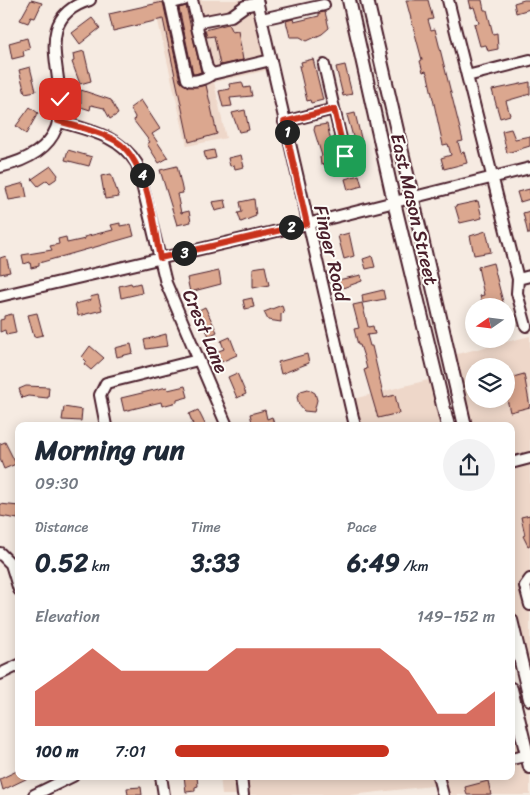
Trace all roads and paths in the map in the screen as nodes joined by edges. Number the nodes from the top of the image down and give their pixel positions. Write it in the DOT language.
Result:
graph roads {
  1 [pos="90,0"];
  2 [pos="184,0"];
  3 [pos="192,0"];
  4 [pos="349,0"];
  5 [pos="367,0"];
  6 [pos="448,0"];
  7 [pos="169,1"];
  8 [pos="258,1"];
  9 [pos="324,5"];
  10 [pos="262,19"];
  11 [pos="198,24"];
  12 [pos="271,60"];
  13 [pos="530,60"];
  14 [pos="324,65"];
  15 [pos="212,74"];
  16 [pos="467,76"];
  17 [pos="334,109"];
  18 [pos="58,121"];
  19 [pos="284,122"];
  20 [pos="345,156"];
  21 [pos="0,167"];
  22 [pos="530,168"];
  23 [pos="493,177"];
  24 [pos="411,197"];
  25 [pos="394,202"];
  26 [pos="307,224"];
  27 [pos="160,258"];
  28 [pos="530,276"];
  29 [pos="518,279"];
  30 [pos="0,296"];
  31 [pos="526,326"];
  32 [pos="198,360"];
  33 [pos="105,422"];
  34 [pos="225,422"];
  35 [pos="354,422"];
  36 [pos="447,422"];
  37 [pos="464,422"];
  38 [pos="530,458"];
  39 [pos="515,462"];
  40 [pos="0,552"];
  41 [pos="15,577"];
  42 [pos="530,579"];
  43 [pos="530,605"];
  44 [pos="515,637"];
  45 [pos="15,668"];
  46 [pos="0,674"];
  47 [pos="530,699"];
  48 [pos="515,705"];
  49 [pos="515,759"];
  50 [pos="529,759"];
  51 [pos="65,780"];
  52 [pos="162,780"];
  53 [pos="241,780"];
  54 [pos="439,780"];
  55 [pos="34,795"];
  56 [pos="164,795"];
  57 [pos="243,795"];
  58 [pos="443,795"];
  1 -- 18 [label="street"];
  2 -- 7 [label="street"];
  3 -- 11 [label="street"];
  4 -- 25 [label="main road, East Mason Street"];
  5 -- 24 [label="main road, East Mason Street"];
  6 -- 16 [label="street"];
  7 -- 15 [label="street"];
  8 -- 10 [label="street, Finger Road"];
  8 -- 11 [label="street"];
  9 -- 10 [label="street"];
  10 -- 12 [label="street, Finger Road"];
  11 -- 15 [label="street"];
  12 -- 15 [label="street"];
  12 -- 19 [label="street, Finger Road"];
  13 -- 16 [label="street"];
  14 -- 17 [label="street"];
  16 -- 23 [label="street"];
  17 -- 19 [label="street"];
  17 -- 20 [label="street"];
  18 -- 21 [label="street"];
  18 -- 27 [label="street, Crest Lane"];
  19 -- 26 [label="street, Finger Road"];
  22 -- 23 [label="street"];
  23 -- 24 [label="street"];
  23 -- 29 [label="street"];
  24 -- 25 [label="street"];
  24 -- 37 [label="main road, East Mason Street"];
  25 -- 26 [label="street"];
  25 -- 36 [label="main road, East Mason Street"];
  26 -- 27 [label="street"];
  26 -- 35 [label="street, Finger Road"];
  27 -- 30 [label="street"];
  27 -- 32 [label="street, Crest Lane"];
  28 -- 29 [label="street"];
  29 -- 31 [label="street"];
  32 -- 33 [label="street"];
  32 -- 34 [label="street, Crest Lane"];
  38 -- 39 [label="street"];
  40 -- 41 [label="street"];
  42 -- 43 [label="street"];
  44 -- 47 [label="main road"];
  45 -- 46 [label="street"];
  48 -- 50 [label="main road"];
  49 -- 50 [label="street"];
  51 -- 55 [label="street"];
  52 -- 56 [label="street"];
  53 -- 57 [label="street"];
  54 -- 58 [label="street"];
}
